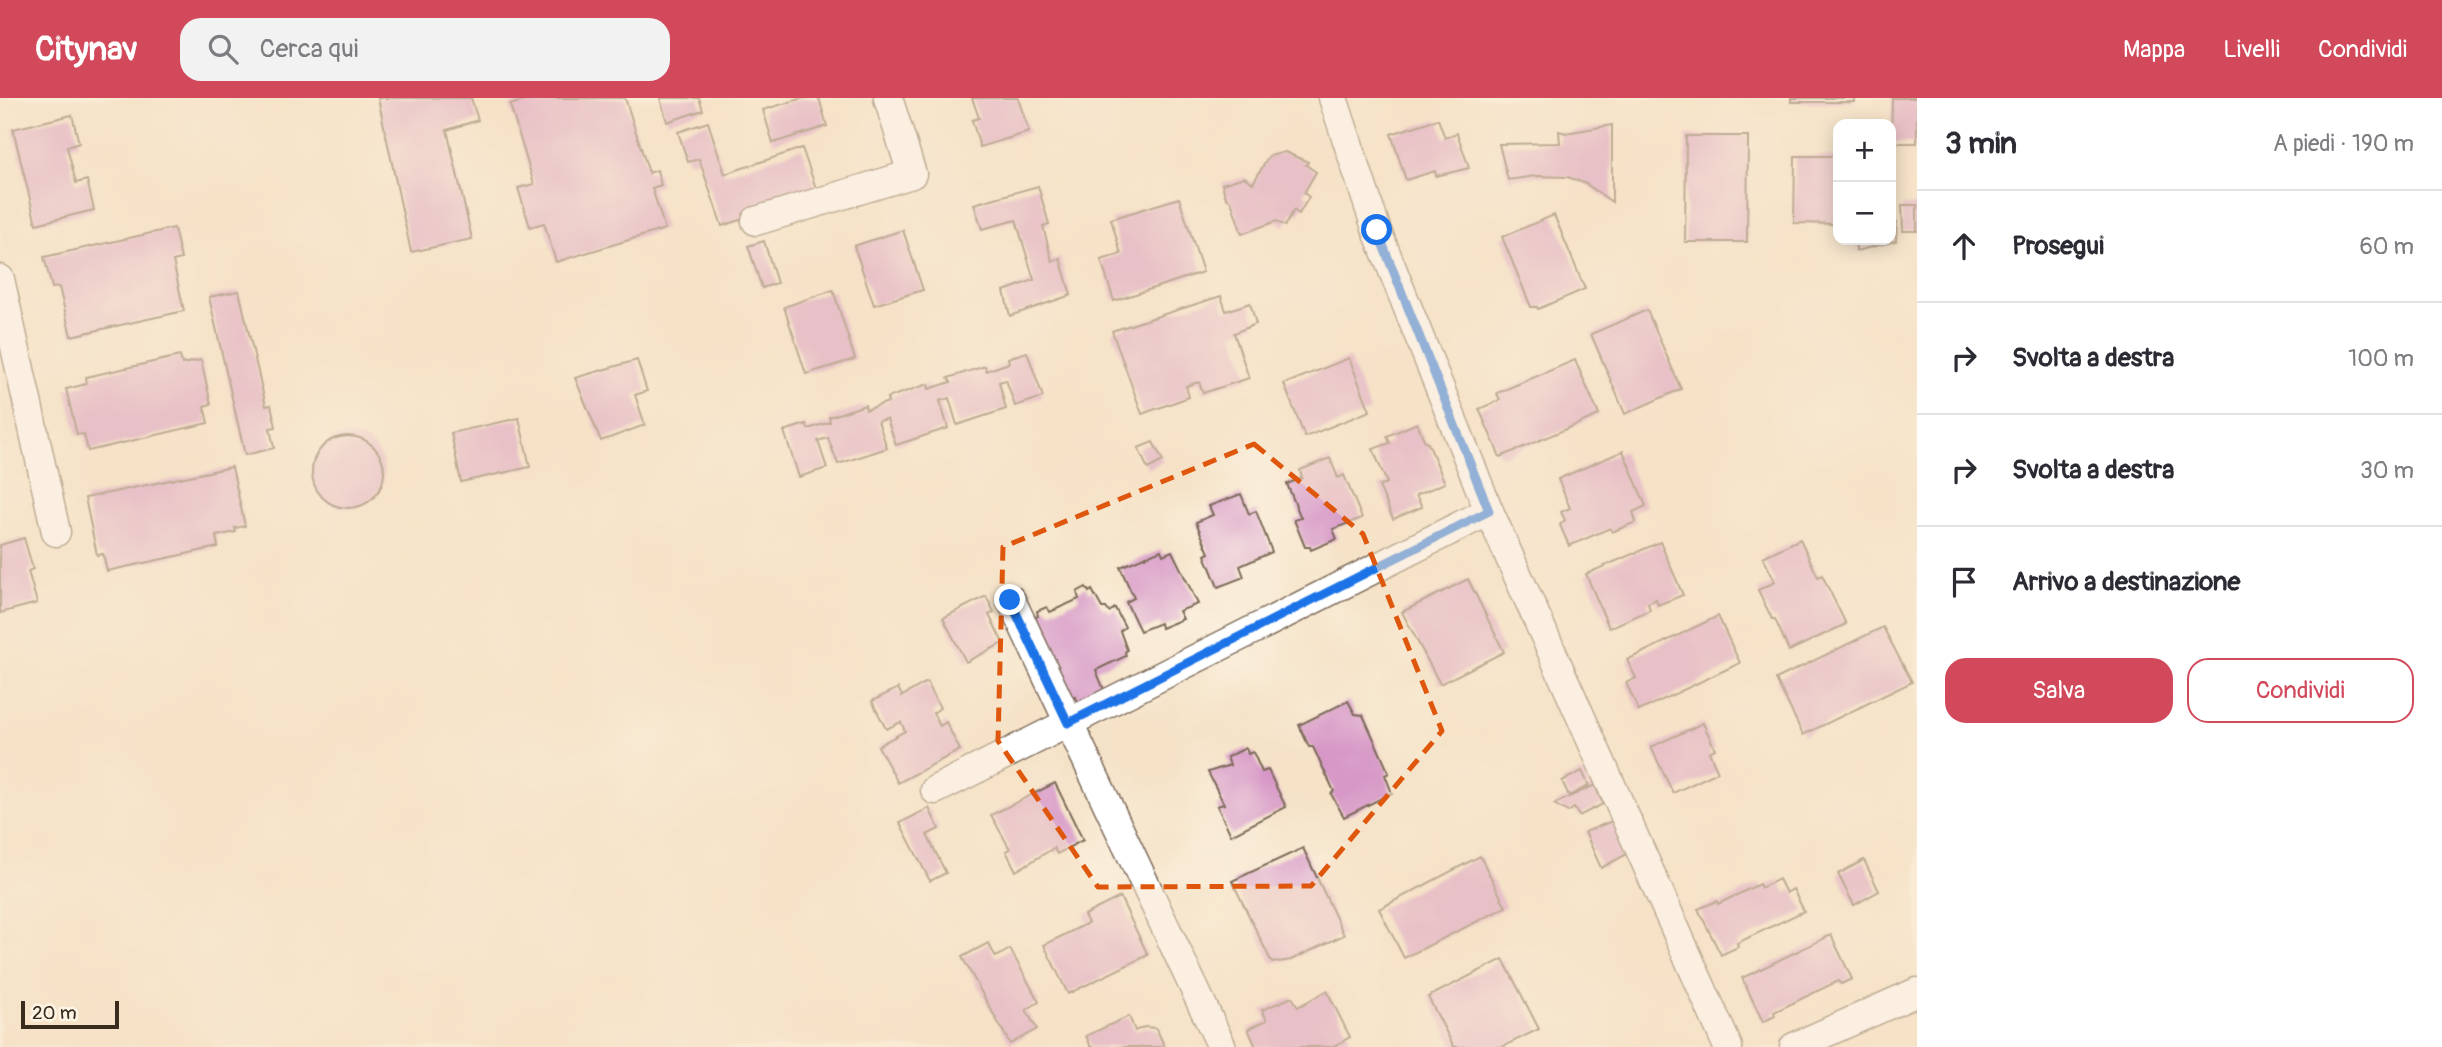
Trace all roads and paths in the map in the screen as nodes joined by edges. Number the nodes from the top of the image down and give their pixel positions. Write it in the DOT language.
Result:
graph roads {
  1 [pos="888,98"];
  2 [pos="1333,98"];
  3 [pos="756,221"];
  4 [pos="0,279"];
  5 [pos="1489,511"];
  6 [pos="56,532"];
  7 [pos="1010,600"];
  8 [pos="1068,723"];
  9 [pos="935,790"];
  10 [pos="1917,992"];
  11 [pos="1222,1047"];
  12 [pos="1727,1047"];
  13 [pos="1794,1047"];
  1 -- 3 [label="street"];
  2 -- 5 [label="street"];
  4 -- 6 [label="street"];
  5 -- 8 [label="street"];
  5 -- 12 [label="street"];
  7 -- 8 [label="street"];
  8 -- 9 [label="street"];
  8 -- 11 [label="street"];
  10 -- 13 [label="street"];
}
